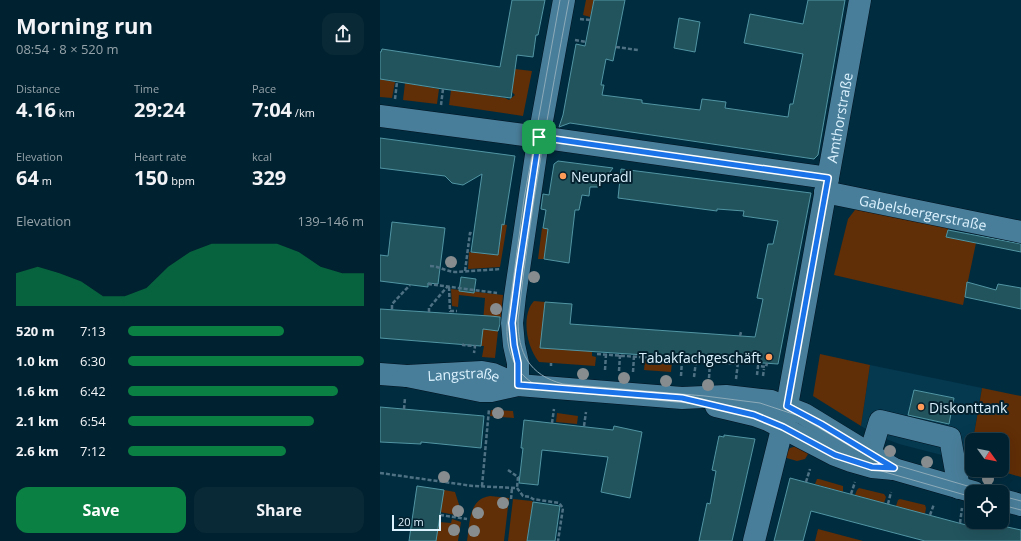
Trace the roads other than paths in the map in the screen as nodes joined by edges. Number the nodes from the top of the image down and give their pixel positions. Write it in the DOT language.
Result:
graph roads {
  1 [pos="564,0"];
  2 [pos="860,0"];
  3 [pos="380,116"];
  4 [pos="539,137"];
  5 [pos="827,185"];
  6 [pos="1021,232"];
  7 [pos="380,374"];
  8 [pos="518,385"];
  9 [pos="785,417"];
  10 [pos="870,454"];
  11 [pos="894,468"];
  12 [pos="965,496"];
  13 [pos="1009,502"];
  14 [pos="1021,505"];
  15 [pos="754,541"];
  1 -- 4 [label="street"];
  2 -- 5 [label="street, Amthorstraße"];
  3 -- 4 [label="street, Gabelsbergerstraße"];
  4 -- 5 [label="street, Gabelsbergerstraße"];
  4 -- 8 [label="street"];
  5 -- 6 [label="street, Gabelsbergerstraße"];
  5 -- 9 [label="street, Amthorstraße"];
  7 -- 8 [label="street, Langstraße"];
  8 -- 9 [label="street, Langstraße"];
  9 -- 10 [label="street"];
  9 -- 11 [label="street"];
  9 -- 15 [label="street, Amthorstraße"];
  10 -- 11 [label="street"];
  10 -- 12 [label="street"];
  11 -- 12 [label="street"];
  13 -- 14 [label="street"];
}
